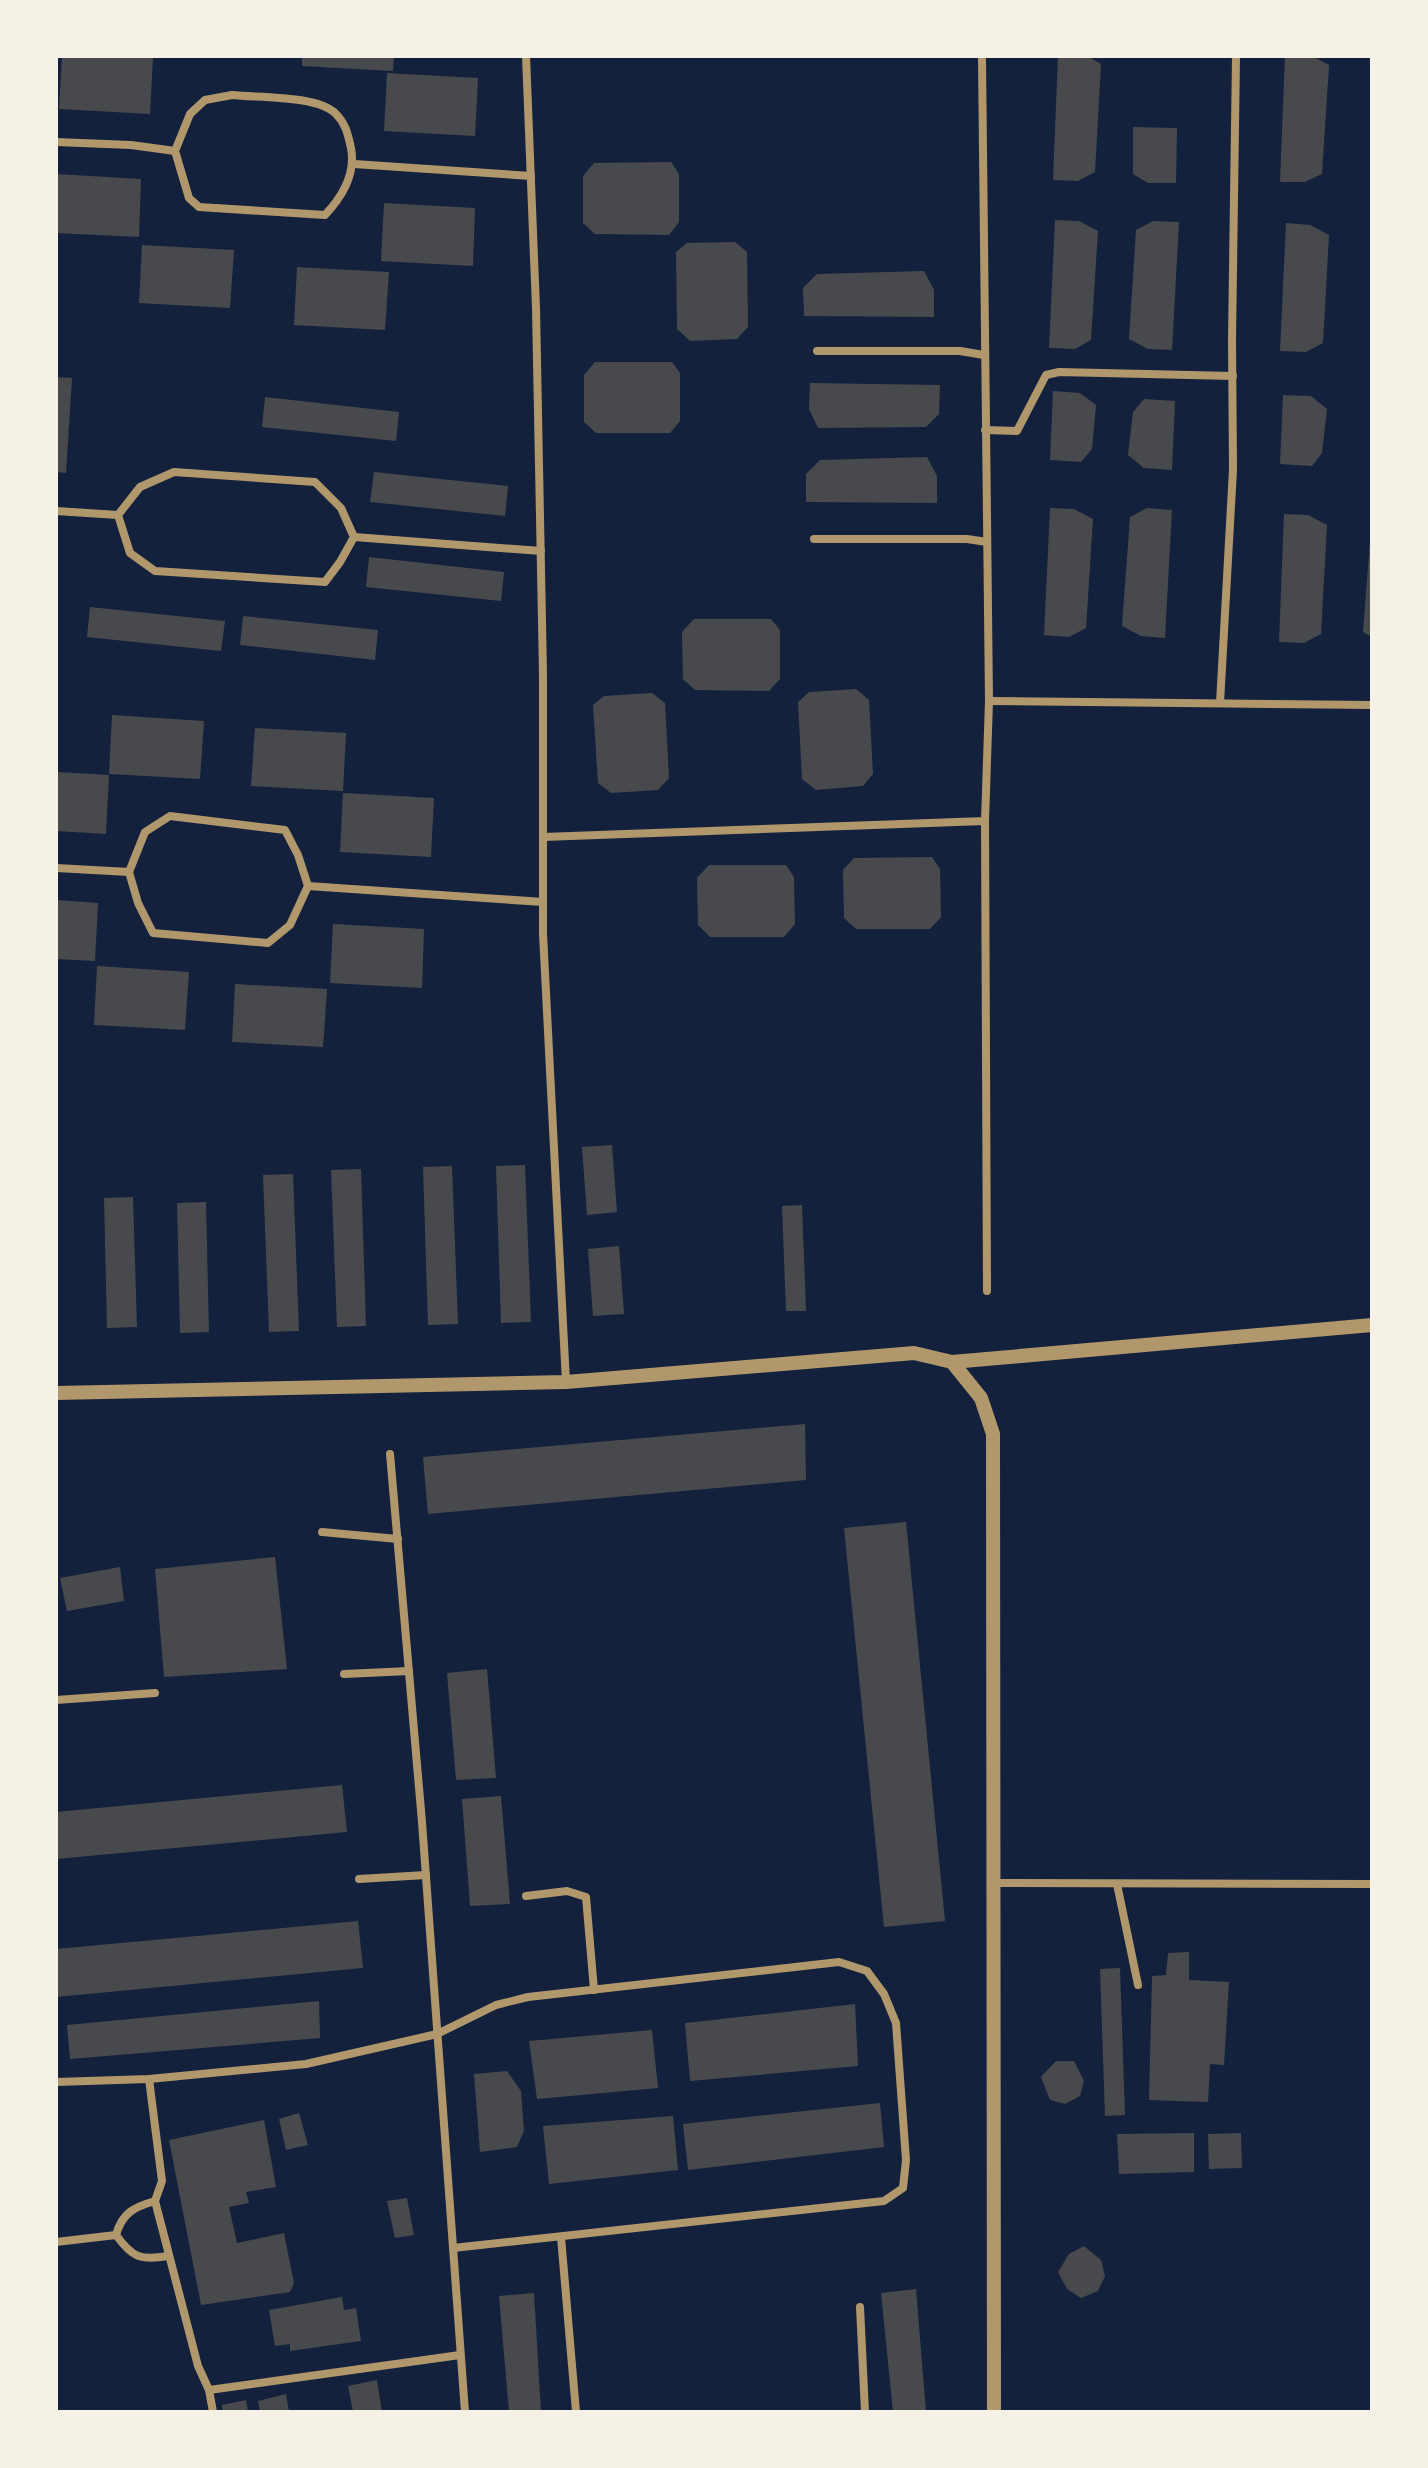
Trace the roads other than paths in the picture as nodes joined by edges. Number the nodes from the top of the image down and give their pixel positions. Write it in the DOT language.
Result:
graph roads {
  1 [pos="526,56"];
  2 [pos="1236,56"];
  3 [pos="982,58"];
  4 [pos="56,142"];
  5 [pos="175,151"];
  6 [pos="354,164"];
  7 [pos="531,176"];
  8 [pos="817,351"];
  9 [pos="984,355"];
  10 [pos="1233,376"];
  11 [pos="985,430"];
  12 [pos="56,511"];
  13 [pos="118,515"];
  14 [pos="354,537"];
  15 [pos="814,539"];
  16 [pos="987,542"];
  17 [pos="541,551"];
  18 [pos="989,701"];
  19 [pos="1220,703"];
  20 [pos="1372,705"];
  21 [pos="985,821"];
  22 [pos="543,837"];
  23 [pos="56,868"];
  24 [pos="129,872"];
  25 [pos="308,886"];
  26 [pos="543,902"];
  27 [pos="987,1291"];
  28 [pos="1372,1325"];
  29 [pos="952,1362"];
  30 [pos="566,1382"];
  31 [pos="56,1393"];
  32 [pos="390,1454"];
  33 [pos="322,1532"];
  34 [pos="398,1539"];
  35 [pos="409,1671"];
  36 [pos="344,1674"];
  37 [pos="155,1693"];
  38 [pos="56,1700"];
  39 [pos="426,1875"];
  40 [pos="359,1879"];
  41 [pos="993,1883"];
  42 [pos="1117,1884"];
  43 [pos="1372,1884"];
  44 [pos="526,1896"];
  45 [pos="1138,1985"];
  46 [pos="594,1990"];
  47 [pos="437,2034"];
  48 [pos="149,2079"];
  49 [pos="56,2082"];
  50 [pos="155,2201"];
  51 [pos="116,2235"];
  52 [pos="561,2237"];
  53 [pos="56,2242"];
  54 [pos="453,2248"];
  55 [pos="168,2256"];
  56 [pos="860,2307"];
  57 [pos="460,2355"];
  58 [pos="209,2390"];
  59 [pos="213,2412"];
  60 [pos="465,2412"];
  61 [pos="576,2412"];
  62 [pos="865,2412"];
  63 [pos="994,2412"];
  1 -- 7 [label="street"];
  2 -- 10 [label="street"];
  3 -- 9 [label="street"];
  4 -- 5 [label="street"];
  5 -- 6 [label="street"];
  5 -- 6 [label="street"];
  6 -- 7 [label="street"];
  7 -- 17 [label="street"];
  8 -- 9 [label="street"];
  9 -- 11 [label="street"];
  10 -- 11 [label="street"];
  10 -- 19 [label="street"];
  11 -- 16 [label="street"];
  12 -- 13 [label="street"];
  13 -- 14 [label="street"];
  13 -- 14 [label="street"];
  14 -- 17 [label="street"];
  15 -- 16 [label="street"];
  16 -- 18 [label="street"];
  17 -- 22 [label="street"];
  18 -- 19 [label="street"];
  18 -- 21 [label="street"];
  19 -- 20 [label="street"];
  21 -- 22 [label="street"];
  21 -- 27 [label="street"];
  22 -- 26 [label="street"];
  23 -- 24 [label="street"];
  24 -- 25 [label="street"];
  24 -- 25 [label="street"];
  25 -- 26 [label="street"];
  26 -- 30 [label="street"];
  28 -- 29 [label="street"];
  29 -- 30 [label="street"];
  29 -- 41 [label="street"];
  30 -- 31 [label="street"];
  32 -- 34 [label="street"];
  33 -- 34 [label="street"];
  34 -- 35 [label="street"];
  35 -- 36 [label="street"];
  35 -- 39 [label="street"];
  37 -- 38 [label="street"];
  39 -- 40 [label="street"];
  39 -- 47 [label="street"];
  41 -- 42 [label="street"];
  41 -- 63 [label="street"];
  42 -- 43 [label="street"];
  42 -- 45 [label="street"];
  44 -- 46 [label="street"];
  46 -- 47 [label="street"];
  46 -- 52 [label="street"];
  47 -- 48 [label="street"];
  47 -- 54 [label="street"];
  48 -- 49 [label="street"];
  48 -- 50 [label="street"];
  50 -- 51 [label="street"];
  50 -- 55 [label="street"];
  51 -- 53 [label="street"];
  51 -- 55 [label="street"];
  52 -- 54 [label="street"];
  52 -- 61 [label="street"];
  54 -- 57 [label="street"];
  55 -- 58 [label="street"];
  56 -- 62 [label="street"];
  57 -- 58 [label="street"];
  57 -- 60 [label="street"];
  58 -- 59 [label="street"];
}
